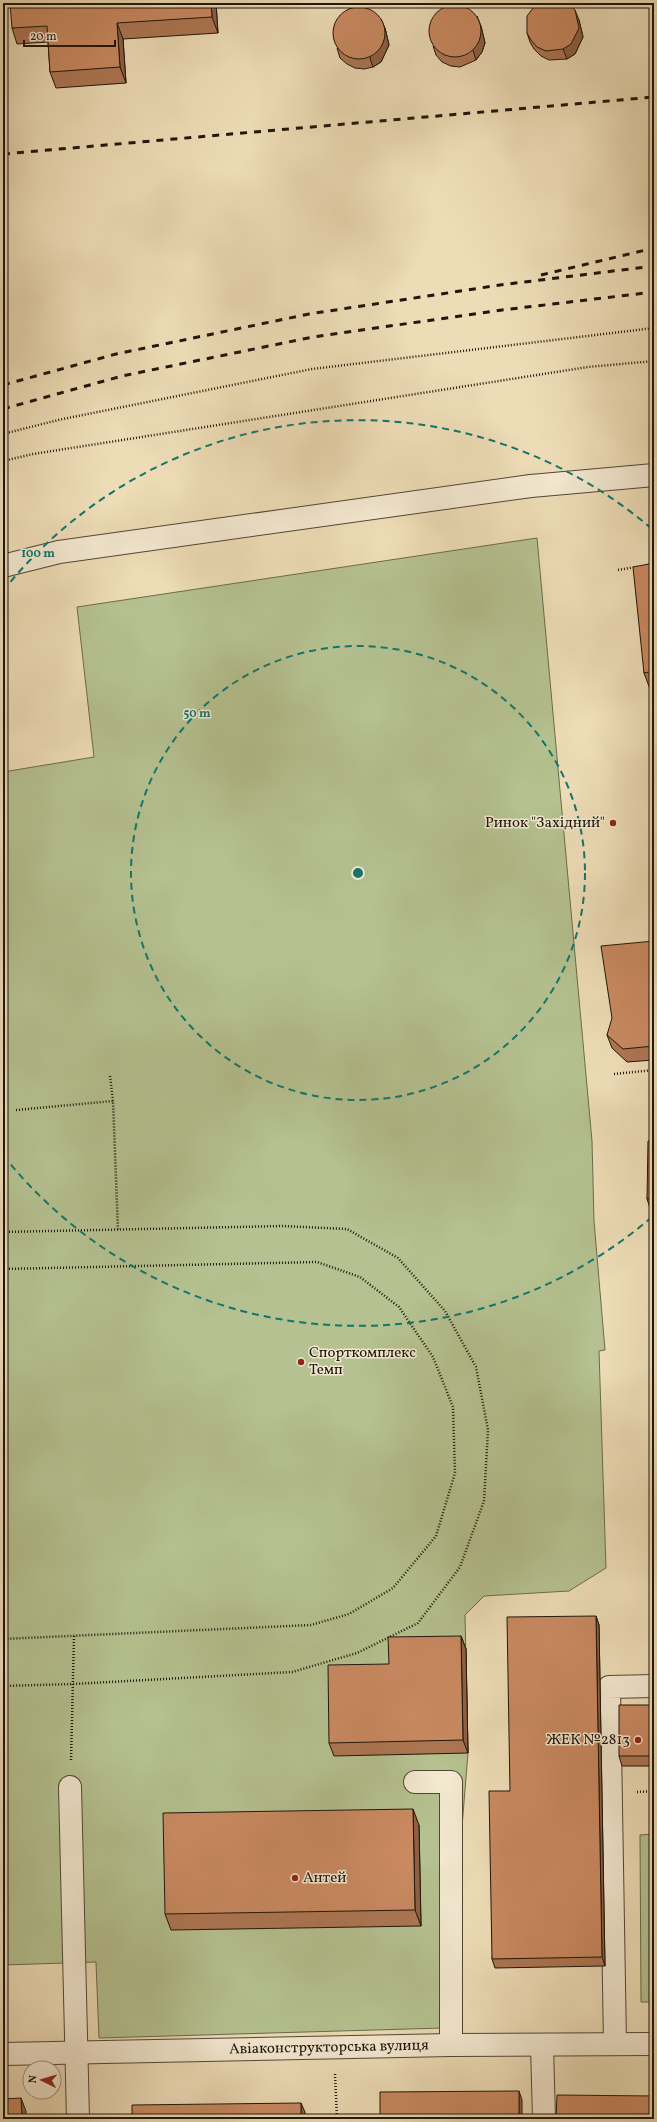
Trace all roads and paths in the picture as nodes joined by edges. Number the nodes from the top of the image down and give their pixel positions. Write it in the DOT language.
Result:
graph roads {
  1 [pos="654,328"];
  2 [pos="654,361"];
  3 [pos="3,434"];
  4 [pos="3,461"];
  5 [pos="654,475"];
  6 [pos="3,566"];
  7 [pos="640,566"];
  8 [pos="618,570"];
  9 [pos="654,1070"];
  10 [pos="614,1074"];
  11 [pos="110,1076"];
  12 [pos="113,1101"];
  13 [pos="16,1110"];
  14 [pos="118,1230"];
  15 [pos="3,1232"];
  16 [pos="3,1269"];
  17 [pos="74,1636"];
  18 [pos="3,1639"];
  19 [pos="73,1684"];
  20 [pos="3,1686"];
  21 [pos="654,1686"];
  22 [pos="415,1782"];
  23 [pos="70,1787"];
  24 [pos="615,2044"];
  25 [pos="654,2044"];
  26 [pos="451,2045"];
  27 [pos="542,2045"];
  28 [pos="334,2047"];
  29 [pos="76,2052"];
  30 [pos="3,2054"];
  31 [pos="78,2119"];
  32 [pos="336,2119"];
  33 [pos="544,2119"];
  1 -- 3 [label="path"];
  2 -- 4 [label="path"];
  5 -- 6 [label="street"];
  7 -- 8 [label="path"];
  9 -- 10 [label="path"];
  11 -- 12 [label="path"];
  12 -- 13 [label="path"];
  12 -- 14 [label="path"];
  14 -- 15 [label="path"];
  14 -- 19 [label="path"];
  16 -- 17 [label="path"];
  17 -- 18 [label="path"];
  17 -- 19 [label="path"];
  19 -- 20 [label="path"];
  19 -- 23 [label="path"];
  21 -- 24 [label="street"];
  22 -- 26 [label="street"];
  23 -- 29 [label="street"];
  24 -- 25 [label="street, Авіаконструкторська вулиця"];
  24 -- 27 [label="street, Авіаконструкторська вулиця"];
  26 -- 27 [label="street, Авіаконструкторська вулиця"];
  26 -- 28 [label="street, Авіаконструкторська вулиця"];
  27 -- 33 [label="street"];
  28 -- 29 [label="street, Авіаконструкторська вулиця"];
  28 -- 32 [label="path"];
  29 -- 30 [label="street, Авіаконструкторська вулиця"];
  29 -- 31 [label="street"];
}
